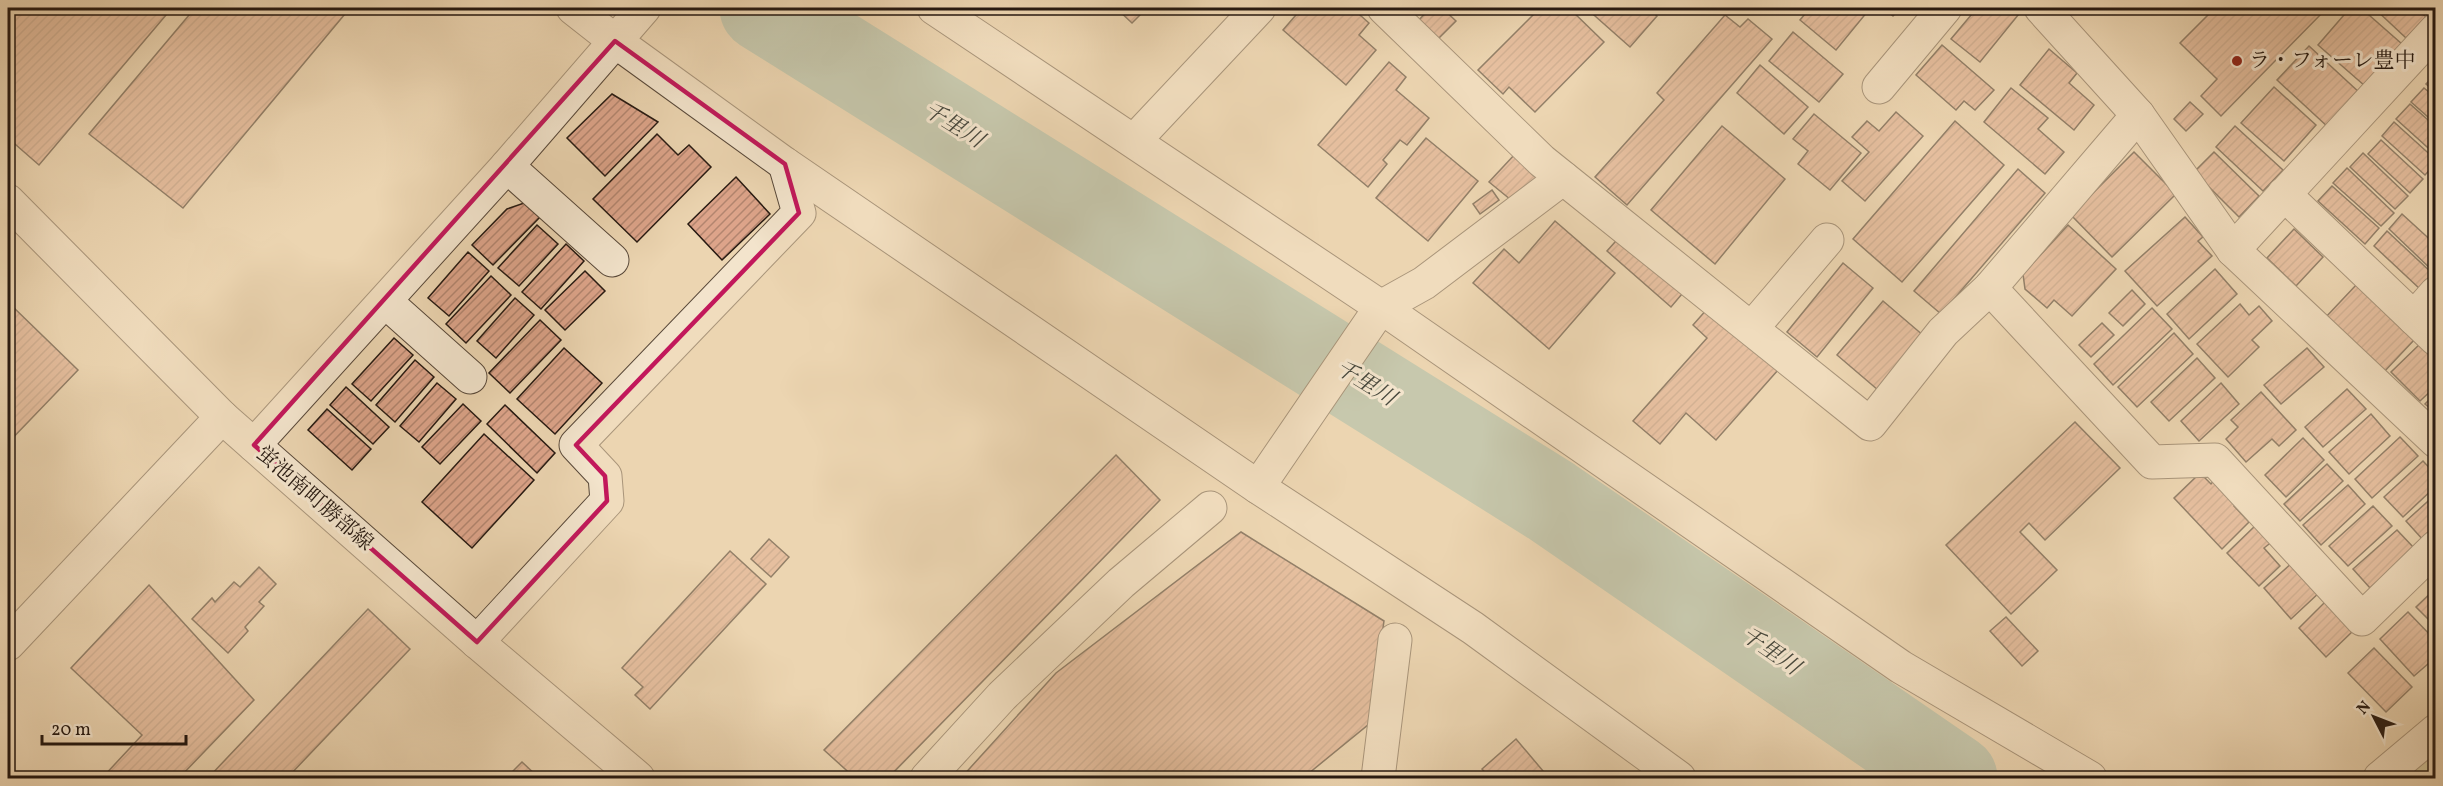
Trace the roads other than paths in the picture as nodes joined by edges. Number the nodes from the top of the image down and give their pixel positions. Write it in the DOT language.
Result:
graph roads {
  1 [pos="573,8"];
  2 [pos="644,8"];
  3 [pos="934,8"];
  4 [pos="1258,8"];
  5 [pos="1384,8"];
  6 [pos="1945,8"];
  7 [pos="2041,8"];
  8 [pos="2434,36"];
  9 [pos="615,42"];
  10 [pos="1879,87"];
  11 [pos="2138,116"];
  12 [pos="1134,141"];
  13 [pos="785,164"];
  14 [pos="507,166"];
  15 [pos="1563,178"];
  16 [pos="2284,194"];
  17 [pos="8,201"];
  18 [pos="1827,240"];
  19 [pos="2234,250"];
  20 [pos="612,260"];
  21 [pos="1990,288"];
  22 [pos="2436,293"];
  23 [pos="386,302"];
  24 [pos="1381,307"];
  25 [pos="1752,328"];
  26 [pos="2425,328"];
  27 [pos="470,377"];
  28 [pos="222,417"];
  29 [pos="2436,441"];
  30 [pos="254,445"];
  31 [pos="1258,487"];
  32 [pos="1210,508"];
  33 [pos="2436,547"];
  34 [pos="1395,640"];
  35 [pos="477,642"];
  36 [pos="8,644"];
  37 [pos="2436,731"];
  38 [pos="638,778"];
  39 [pos="927,778"];
  40 [pos="1378,778"];
  41 [pos="1679,778"];
  42 [pos="2090,778"];
  43 [pos="2380,778"];
  1 -- 9 [label="street"];
  2 -- 9 [label="street"];
  3 -- 12 [label="street"];
  4 -- 12 [label="street"];
  5 -- 15 [label="street"];
  6 -- 10 [label="street"];
  7 -- 11 [label="street"];
  8 -- 16 [label="street"];
  9 -- 13 [label="street"];
  9 -- 14 [label="street"];
  11 -- 19 [label="street"];
  11 -- 21 [label="street"];
  12 -- 24 [label="street"];
  13 -- 31 [label="street"];
  13 -- 35 [label="street"];
  14 -- 20 [label="street"];
  14 -- 23 [label="street"];
  15 -- 24 [label="street"];
  15 -- 25 [label="street"];
  16 -- 19 [label="street"];
  16 -- 26 [label="street"];
  17 -- 28 [label="street, 蛍池南町勝部線"];
  18 -- 25 [label="street"];
  19 -- 29 [label="street"];
  21 -- 25 [label="street"];
  21 -- 33 [label="street"];
  22 -- 26 [label="street"];
  23 -- 27 [label="street"];
  23 -- 30 [label="street"];
  24 -- 31 [label="street"];
  24 -- 42 [label="street"];
  28 -- 30 [label="street, 蛍池南町勝部線"];
  28 -- 36 [label="street"];
  30 -- 35 [label="street, 蛍池南町勝部線"];
  31 -- 41 [label="street"];
  32 -- 39 [label="street"];
  34 -- 40 [label="street"];
  35 -- 38 [label="street, 蛍池南町勝部線"];
  37 -- 43 [label="street"];
}
